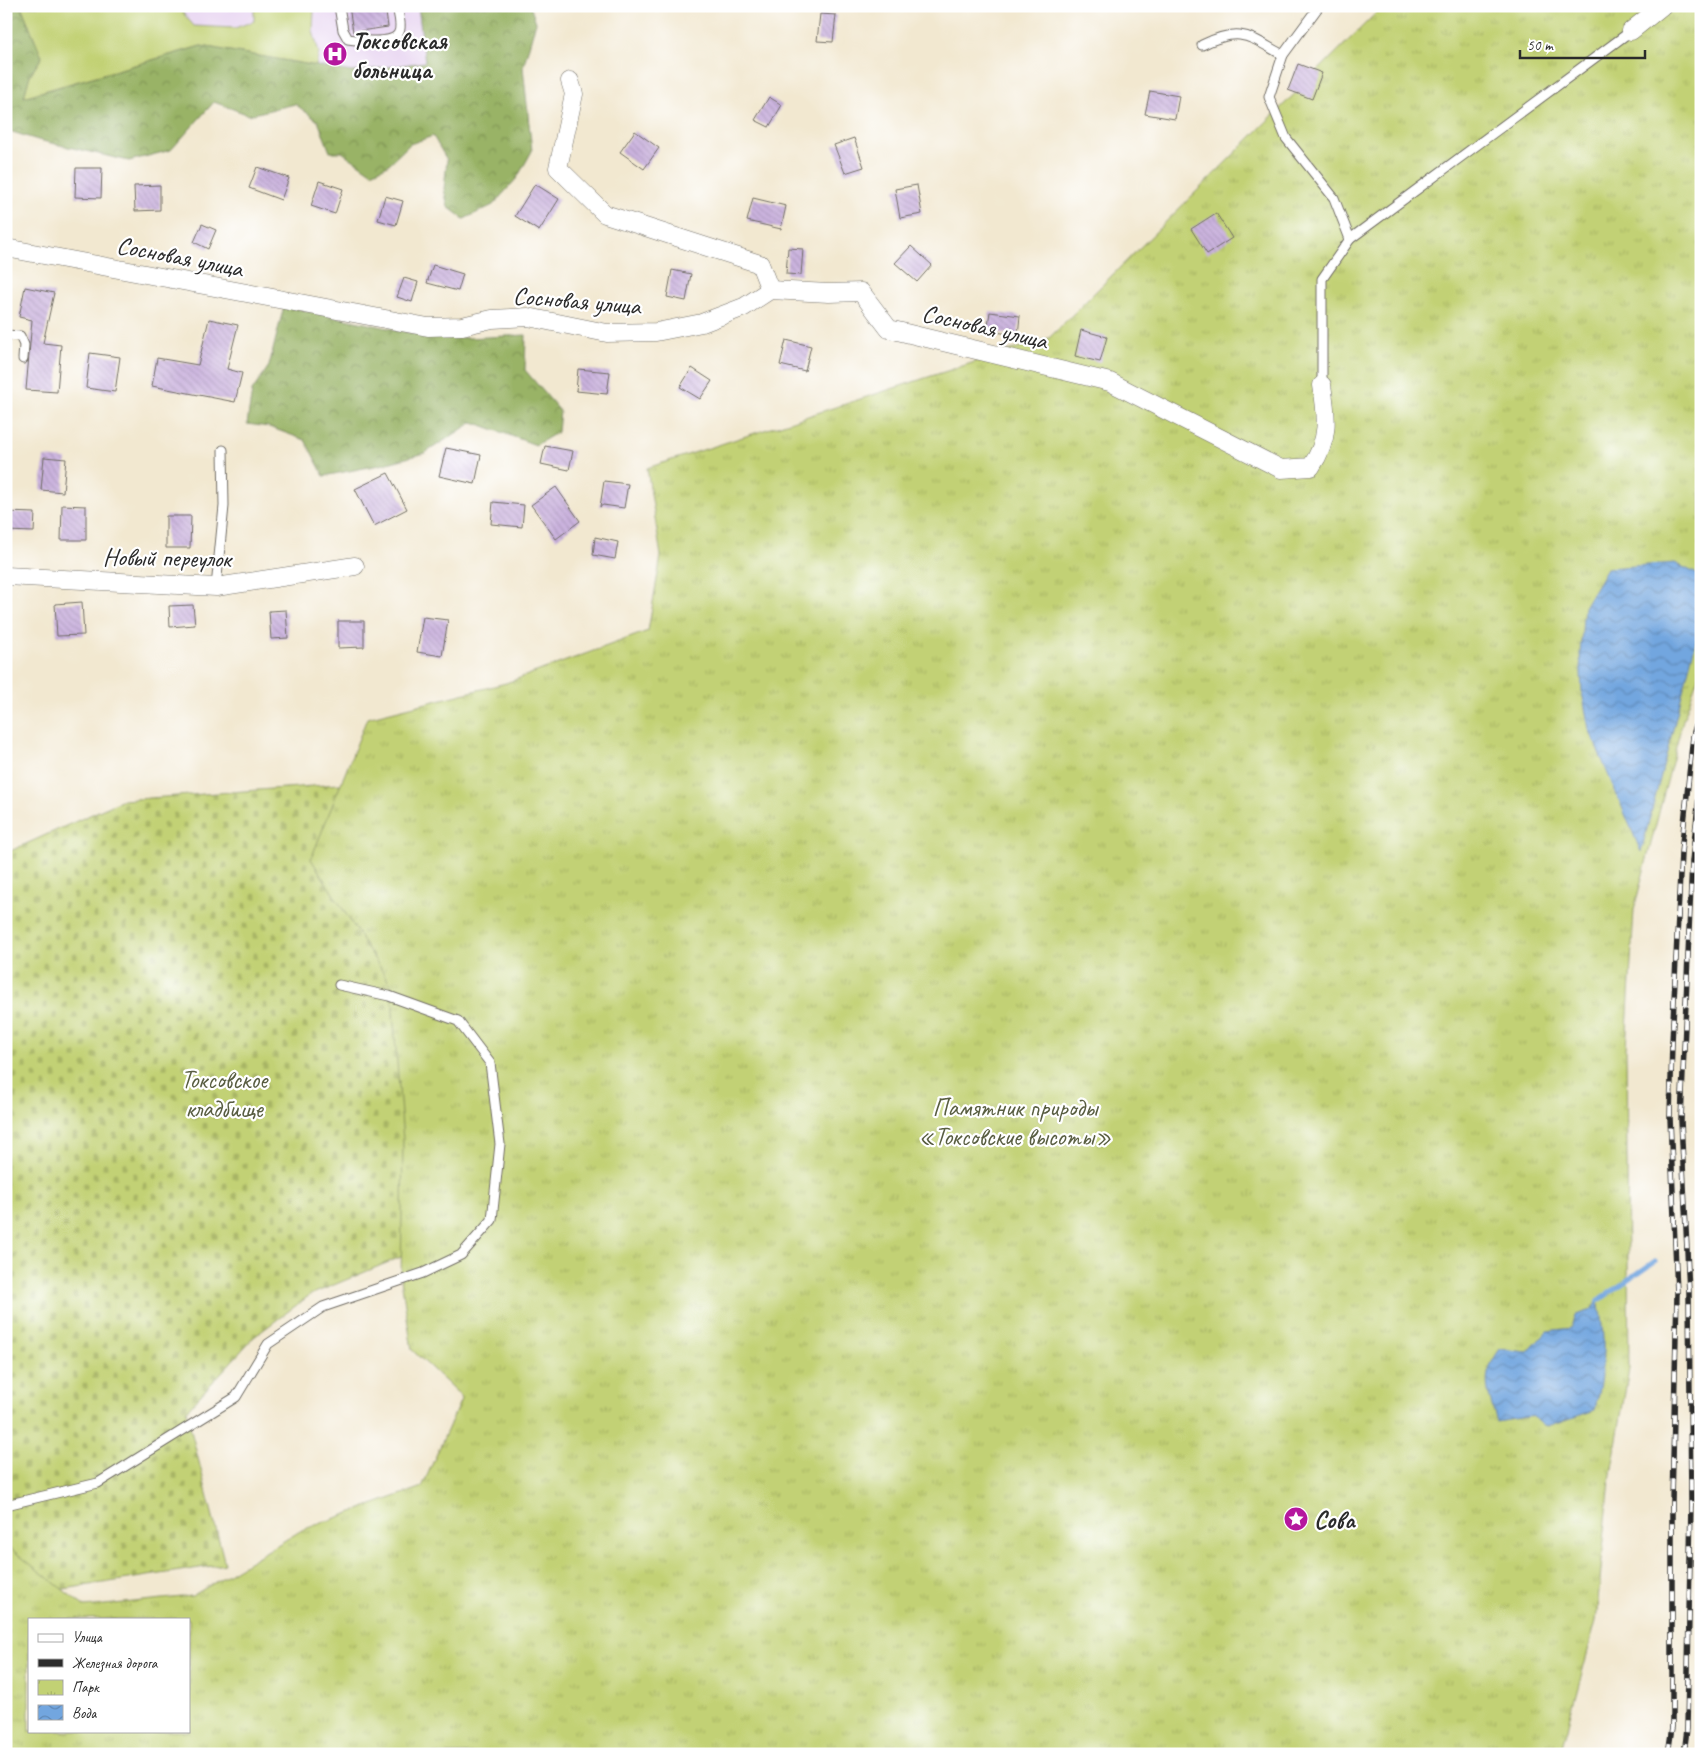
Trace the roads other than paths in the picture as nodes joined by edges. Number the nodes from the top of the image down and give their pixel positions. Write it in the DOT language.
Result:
graph roads {
  1 [pos="339,6"];
  2 [pos="397,6"];
  3 [pos="1319,6"];
  4 [pos="1662,6"];
  5 [pos="1631,31"];
  6 [pos="1202,45"];
  7 [pos="1283,55"];
  8 [pos="570,81"];
  9 [pos="1350,239"];
  10 [pos="6,248"];
  11 [pos="770,290"];
  12 [pos="6,335"];
  13 [pos="23,358"];
  14 [pos="1322,385"];
  15 [pos="223,450"];
  16 [pos="355,566"];
  17 [pos="6,576"];
  18 [pos="216,587"];
  19 [pos="338,985"];
  20 [pos="6,1505"];
  1 -- 2 [label="lane"];
  3 -- 7 [label="lane"];
  4 -- 5 [label="street"];
  5 -- 9 [label="lane"];
  6 -- 7 [label="lane"];
  7 -- 9 [label="lane"];
  8 -- 11 [label="street"];
  9 -- 14 [label="lane"];
  10 -- 11 [label="street, Сосновая улица"];
  11 -- 14 [label="street, Сосновая улица"];
  12 -- 13 [label="lane"];
  15 -- 18 [label="lane"];
  16 -- 18 [label="street, Новый переулок"];
  17 -- 18 [label="street, Новый переулок"];
  19 -- 20 [label="lane"];
}
